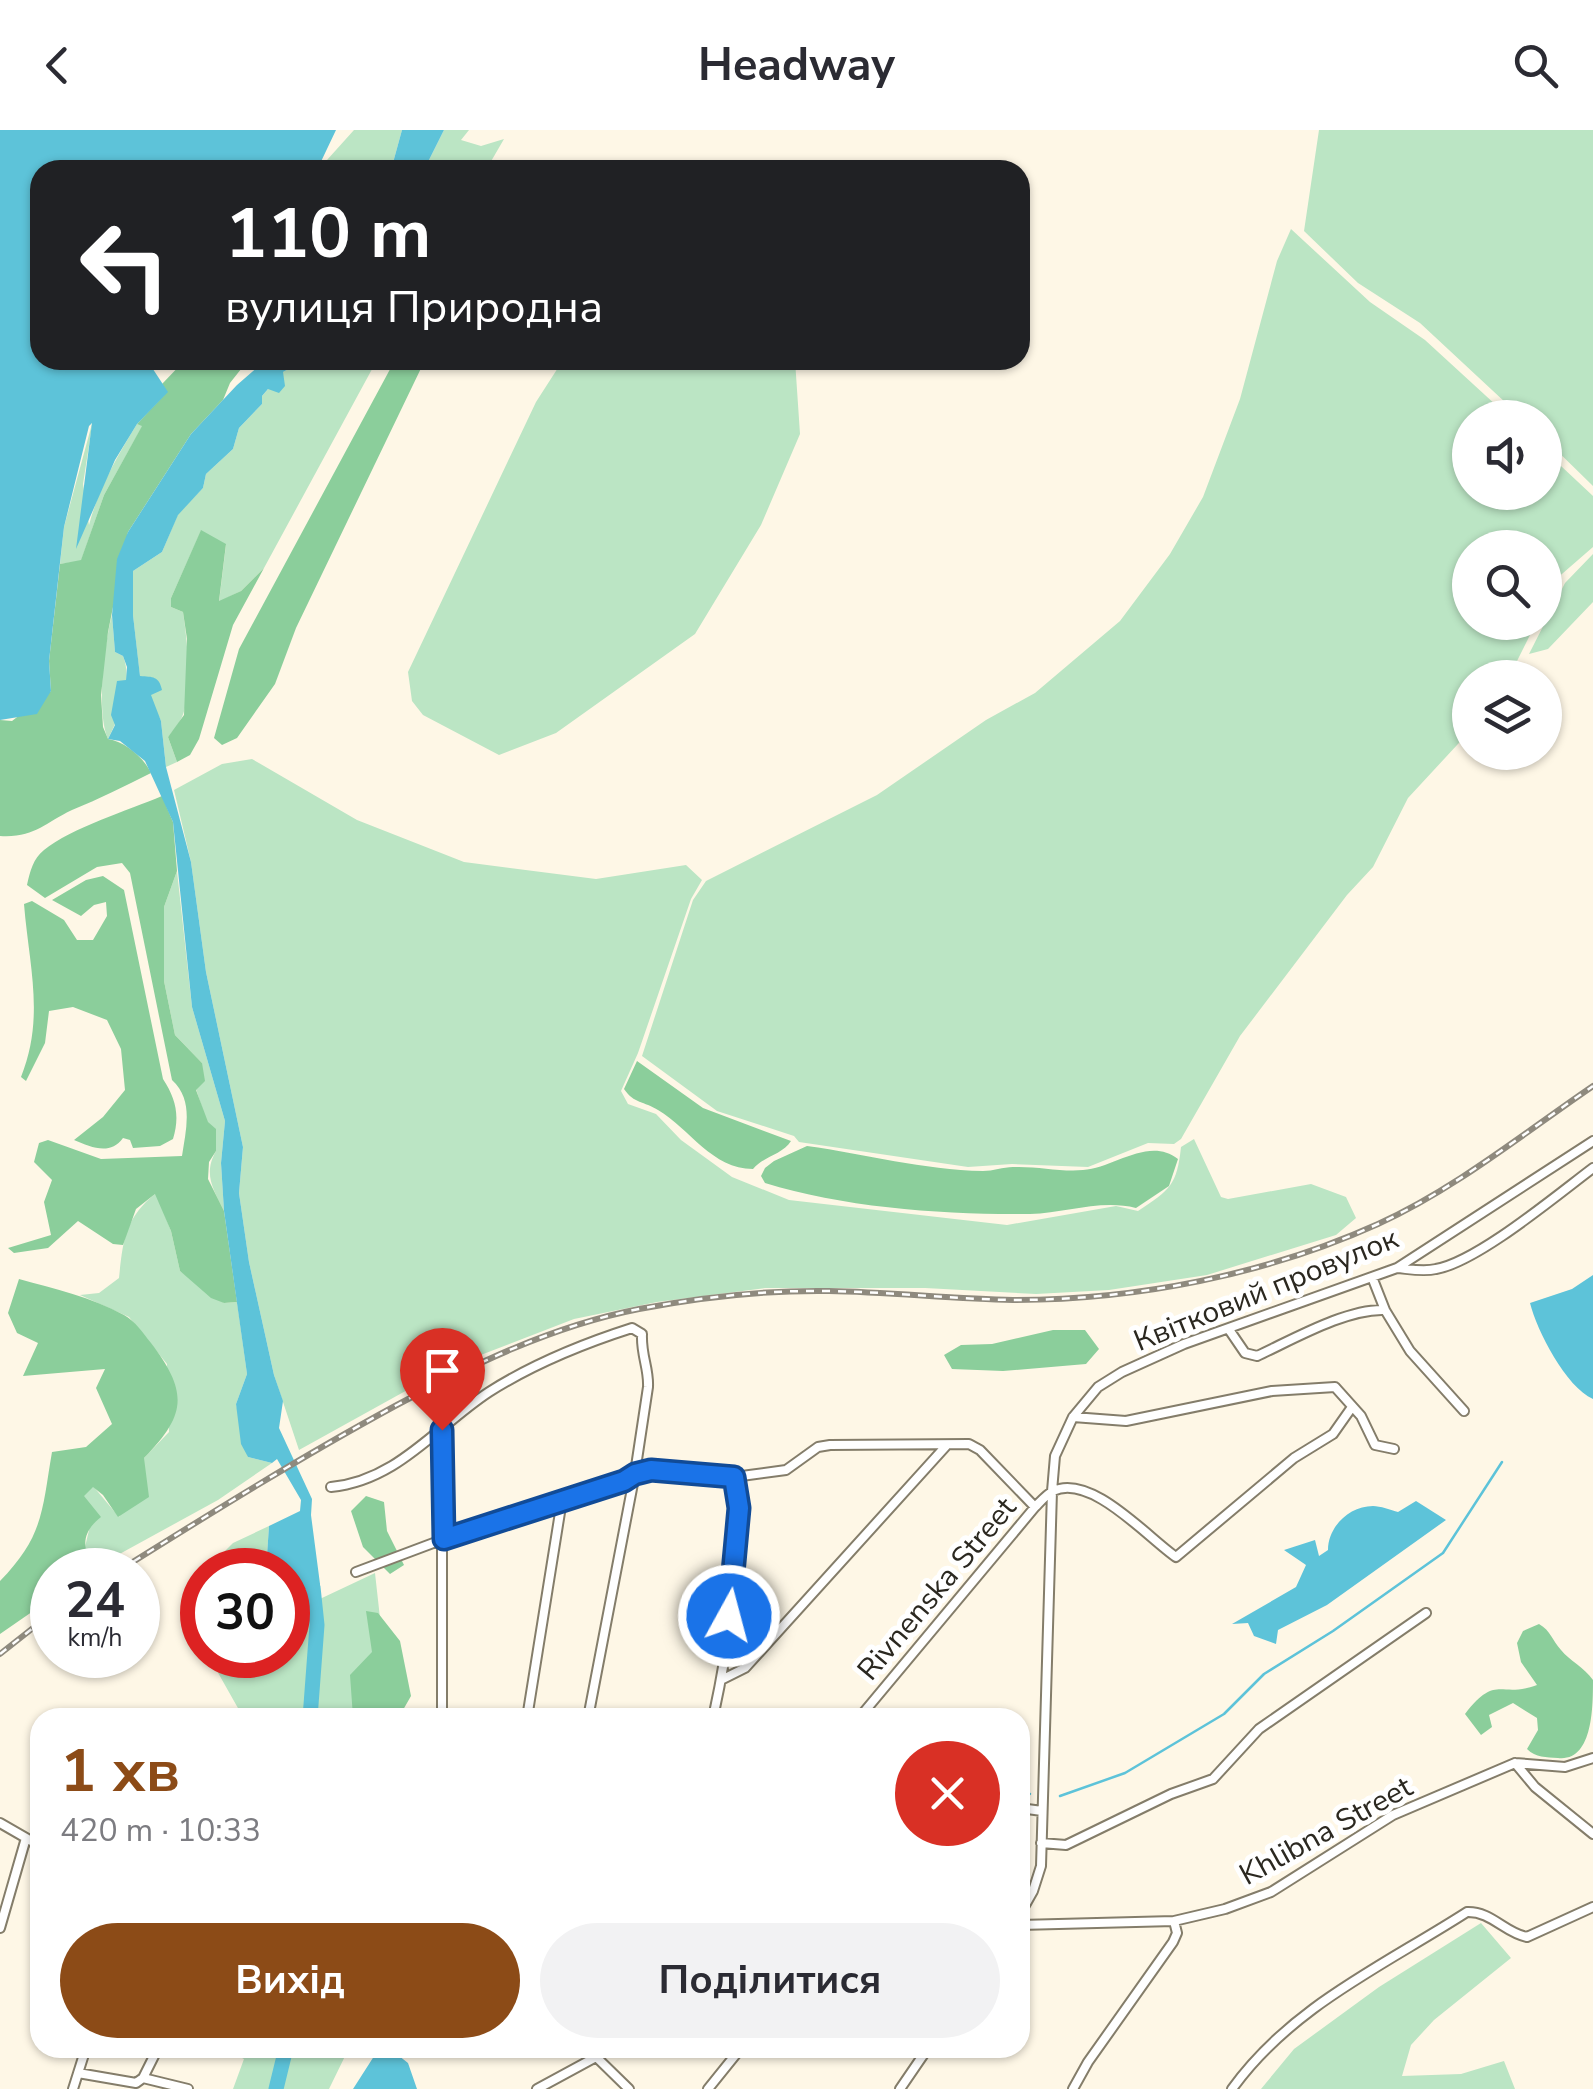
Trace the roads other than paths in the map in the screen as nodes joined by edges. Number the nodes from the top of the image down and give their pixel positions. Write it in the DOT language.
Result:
graph roads {
  1 [pos="1593,1141"];
  2 [pos="1593,1168"];
  3 [pos="1397,1268"];
  4 [pos="1372,1277"];
  5 [pos="1385,1310"];
  6 [pos="1230,1330"];
  7 [pos="1352,1407"];
  8 [pos="1464,1411"];
  9 [pos="1073,1417"];
  10 [pos="442,1430"];
  11 [pos="946,1446"];
  12 [pos="1394,1448"];
  13 [pos="635,1474"];
  14 [pos="734,1477"];
  15 [pos="331,1487"];
  16 [pos="1052,1491"];
  17 [pos="562,1500"];
  18 [pos="1035,1506"];
  19 [pos="444,1539"];
  20 [pos="356,1572"];
  21 [pos="1426,1614"];
  22 [pos="721,1680"];
  23 [pos="442,1708"];
  24 [pos="528,1708"];
  25 [pos="590,1708"];
  26 [pos="715,1708"];
  27 [pos="867,1708"];
  28 [pos="1593,1758"];
  29 [pos="1515,1763"];
  30 [pos="1030,1810"];
  31 [pos="1042,1812"];
  32 [pos="0,1823"];
  33 [pos="1593,1834"];
  34 [pos="26,1838"];
  35 [pos="30,1840"];
  36 [pos="1042,1843"];
  37 [pos="1030,1895"];
  38 [pos="1593,1908"];
  39 [pos="1174,1921"];
  40 [pos="1030,1925"];
  41 [pos="0,1928"];
  42 [pos="83,2058"];
  43 [pos="153,2058"];
  44 [pos="596,2058"];
  45 [pos="734,2058"];
  46 [pos="921,2058"];
  47 [pos="78,2072"];
  48 [pos="143,2078"];
  49 [pos="73,2089"];
  50 [pos="188,2089"];
  51 [pos="537,2089"];
  52 [pos="629,2089"];
  53 [pos="708,2089"];
  54 [pos="900,2089"];
  55 [pos="1073,2089"];
  56 [pos="1232,2089"];
  1 -- 3 [label="street, Квітковий провулок"];
  2 -- 3 [label="street"];
  3 -- 4 [label="street, Квітковий провулок"];
  4 -- 5 [label="street"];
  4 -- 6 [label="street, Квітковий провулок"];
  5 -- 6 [label="street"];
  5 -- 8 [label="street"];
  6 -- 9 [label="street, Квітковий провулок"];
  7 -- 9 [label="street"];
  7 -- 12 [label="street"];
  7 -- 16 [label="street"];
  9 -- 16 [label="street, Квітковий провулок"];
  10 -- 13 [label="street"];
  10 -- 15 [label="street"];
  10 -- 19 [label="street"];
  11 -- 14 [label="street"];
  11 -- 18 [label="street"];
  11 -- 22 [label="street"];
  13 -- 14 [label="street"];
  13 -- 17 [label="street"];
  13 -- 25 [label="street"];
  14 -- 22 [label="street"];
  16 -- 18 [label="street, Rivnenska Street"];
  16 -- 31 [label="street, Квітковий провулок"];
  17 -- 19 [label="street"];
  17 -- 24 [label="street"];
  18 -- 27 [label="street, Rivnenska Street"];
  19 -- 20 [label="street"];
  19 -- 23 [label="street"];
  21 -- 36 [label="street"];
  22 -- 26 [label="street"];
  28 -- 29 [label="street, Khlibna Street"];
  29 -- 33 [label="street"];
  29 -- 39 [label="street, Khlibna Street"];
  30 -- 31 [label="street"];
  31 -- 36 [label="street, Квітковий провулок"];
  32 -- 34 [label="street"];
  34 -- 35 [label="street"];
  34 -- 41 [label="street"];
  36 -- 37 [label="street, Квітковий провулок"];
  38 -- 56 [label="street"];
  39 -- 40 [label="street, Khlibna Street"];
  39 -- 55 [label="street"];
  42 -- 47 [label="street"];
  43 -- 48 [label="street"];
  44 -- 51 [label="street"];
  44 -- 52 [label="street"];
  45 -- 53 [label="street"];
  46 -- 54 [label="street"];
  47 -- 48 [label="street"];
  47 -- 49 [label="street"];
  48 -- 50 [label="street"];
}
